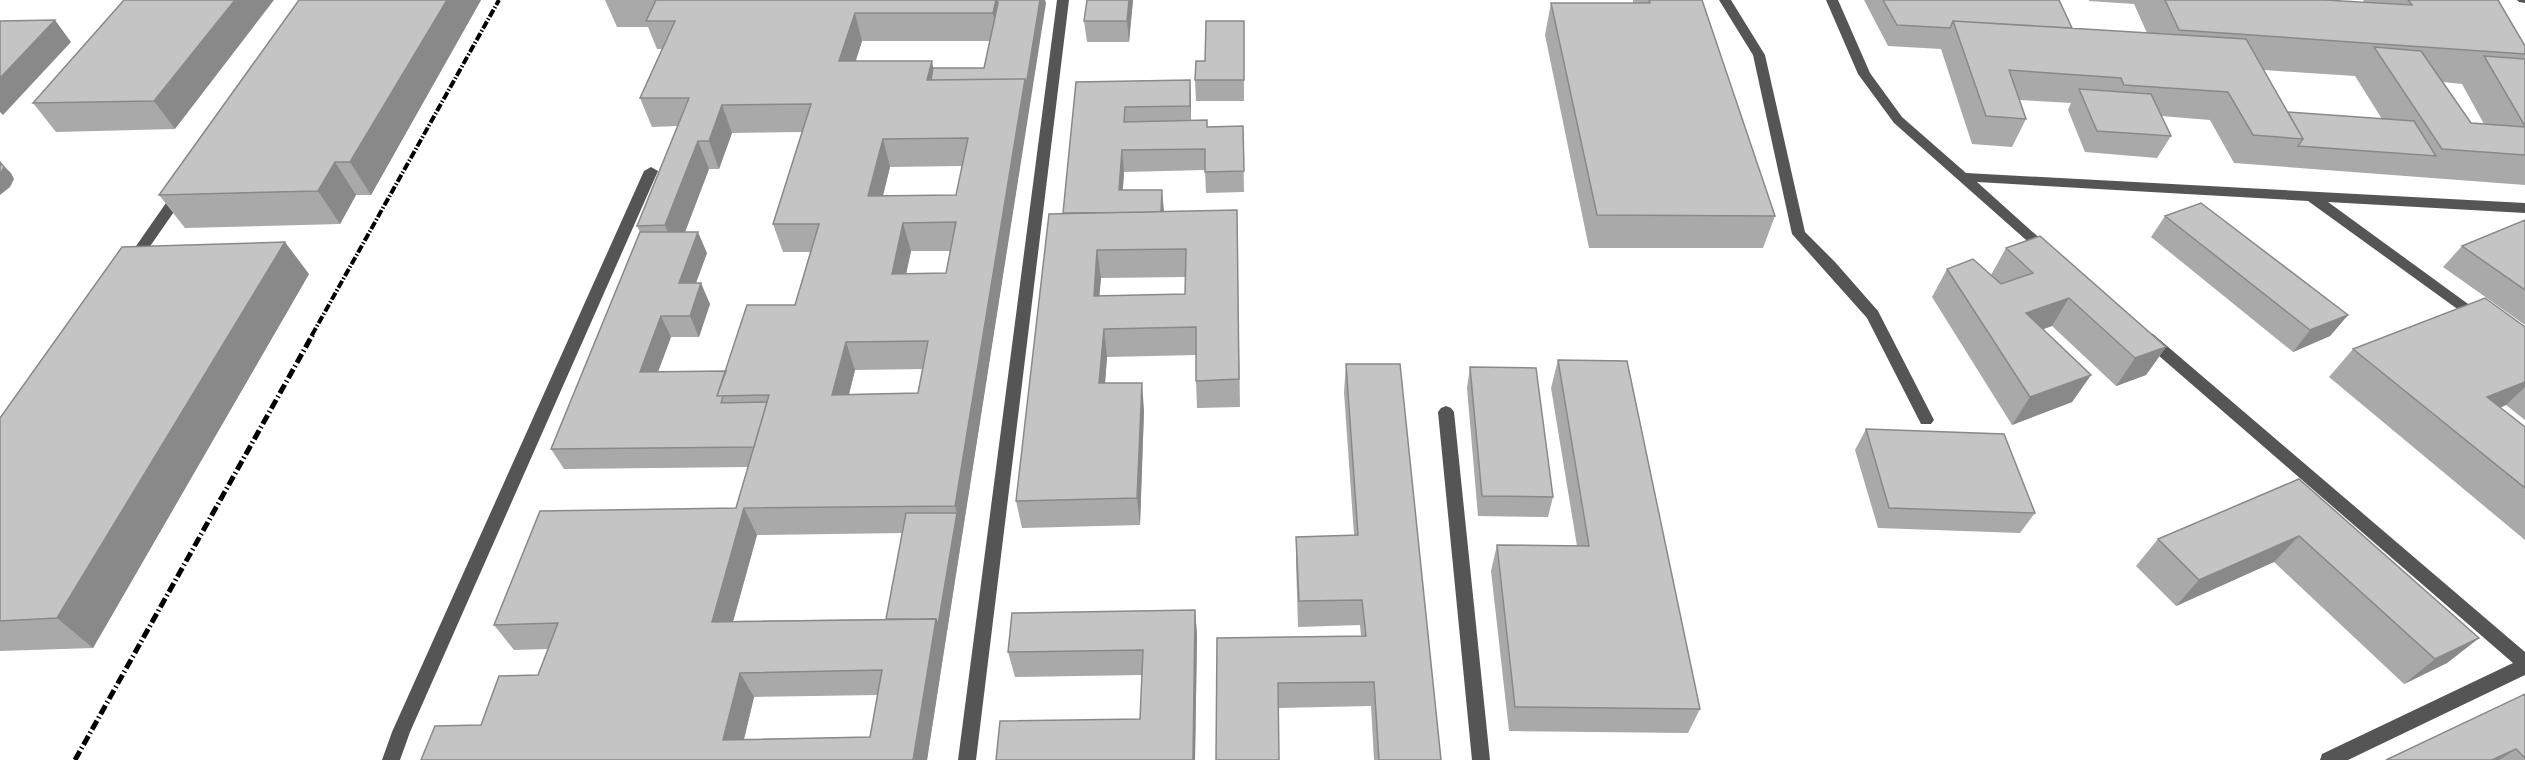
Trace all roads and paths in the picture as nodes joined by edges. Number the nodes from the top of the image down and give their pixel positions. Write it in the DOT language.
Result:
graph roads {
  1 [pos="1063,0"];
  2 [pos="1725,0"];
  3 [pos="1832,0"];
  4 [pos="651,171"];
  5 [pos="1961,177"];
  6 [pos="190,178"];
  7 [pos="2311,196"];
  8 [pos="2525,208"];
  9 [pos="2059,262"];
  10 [pos="122,277"];
  11 [pos="2486,322"];
  12 [pos="2140,331"];
  13 [pos="1446,412"];
  14 [pos="1926,420"];
  15 [pos="2525,665"];
  16 [pos="391,760"];
  17 [pos="967,760"];
  18 [pos="1481,760"];
  19 [pos="2329,760"];
  1 -- 17 [label="street"];
  2 -- 14 [label="street"];
  3 -- 5 [label="street"];
  4 -- 16 [label="street"];
  5 -- 7 [label="street"];
  5 -- 9 [label="street"];
  6 -- 10 [label="street"];
  7 -- 8 [label="street"];
  7 -- 11 [label="street"];
  12 -- 15 [label="street"];
  13 -- 18 [label="street"];
  15 -- 19 [label="street"];
}
